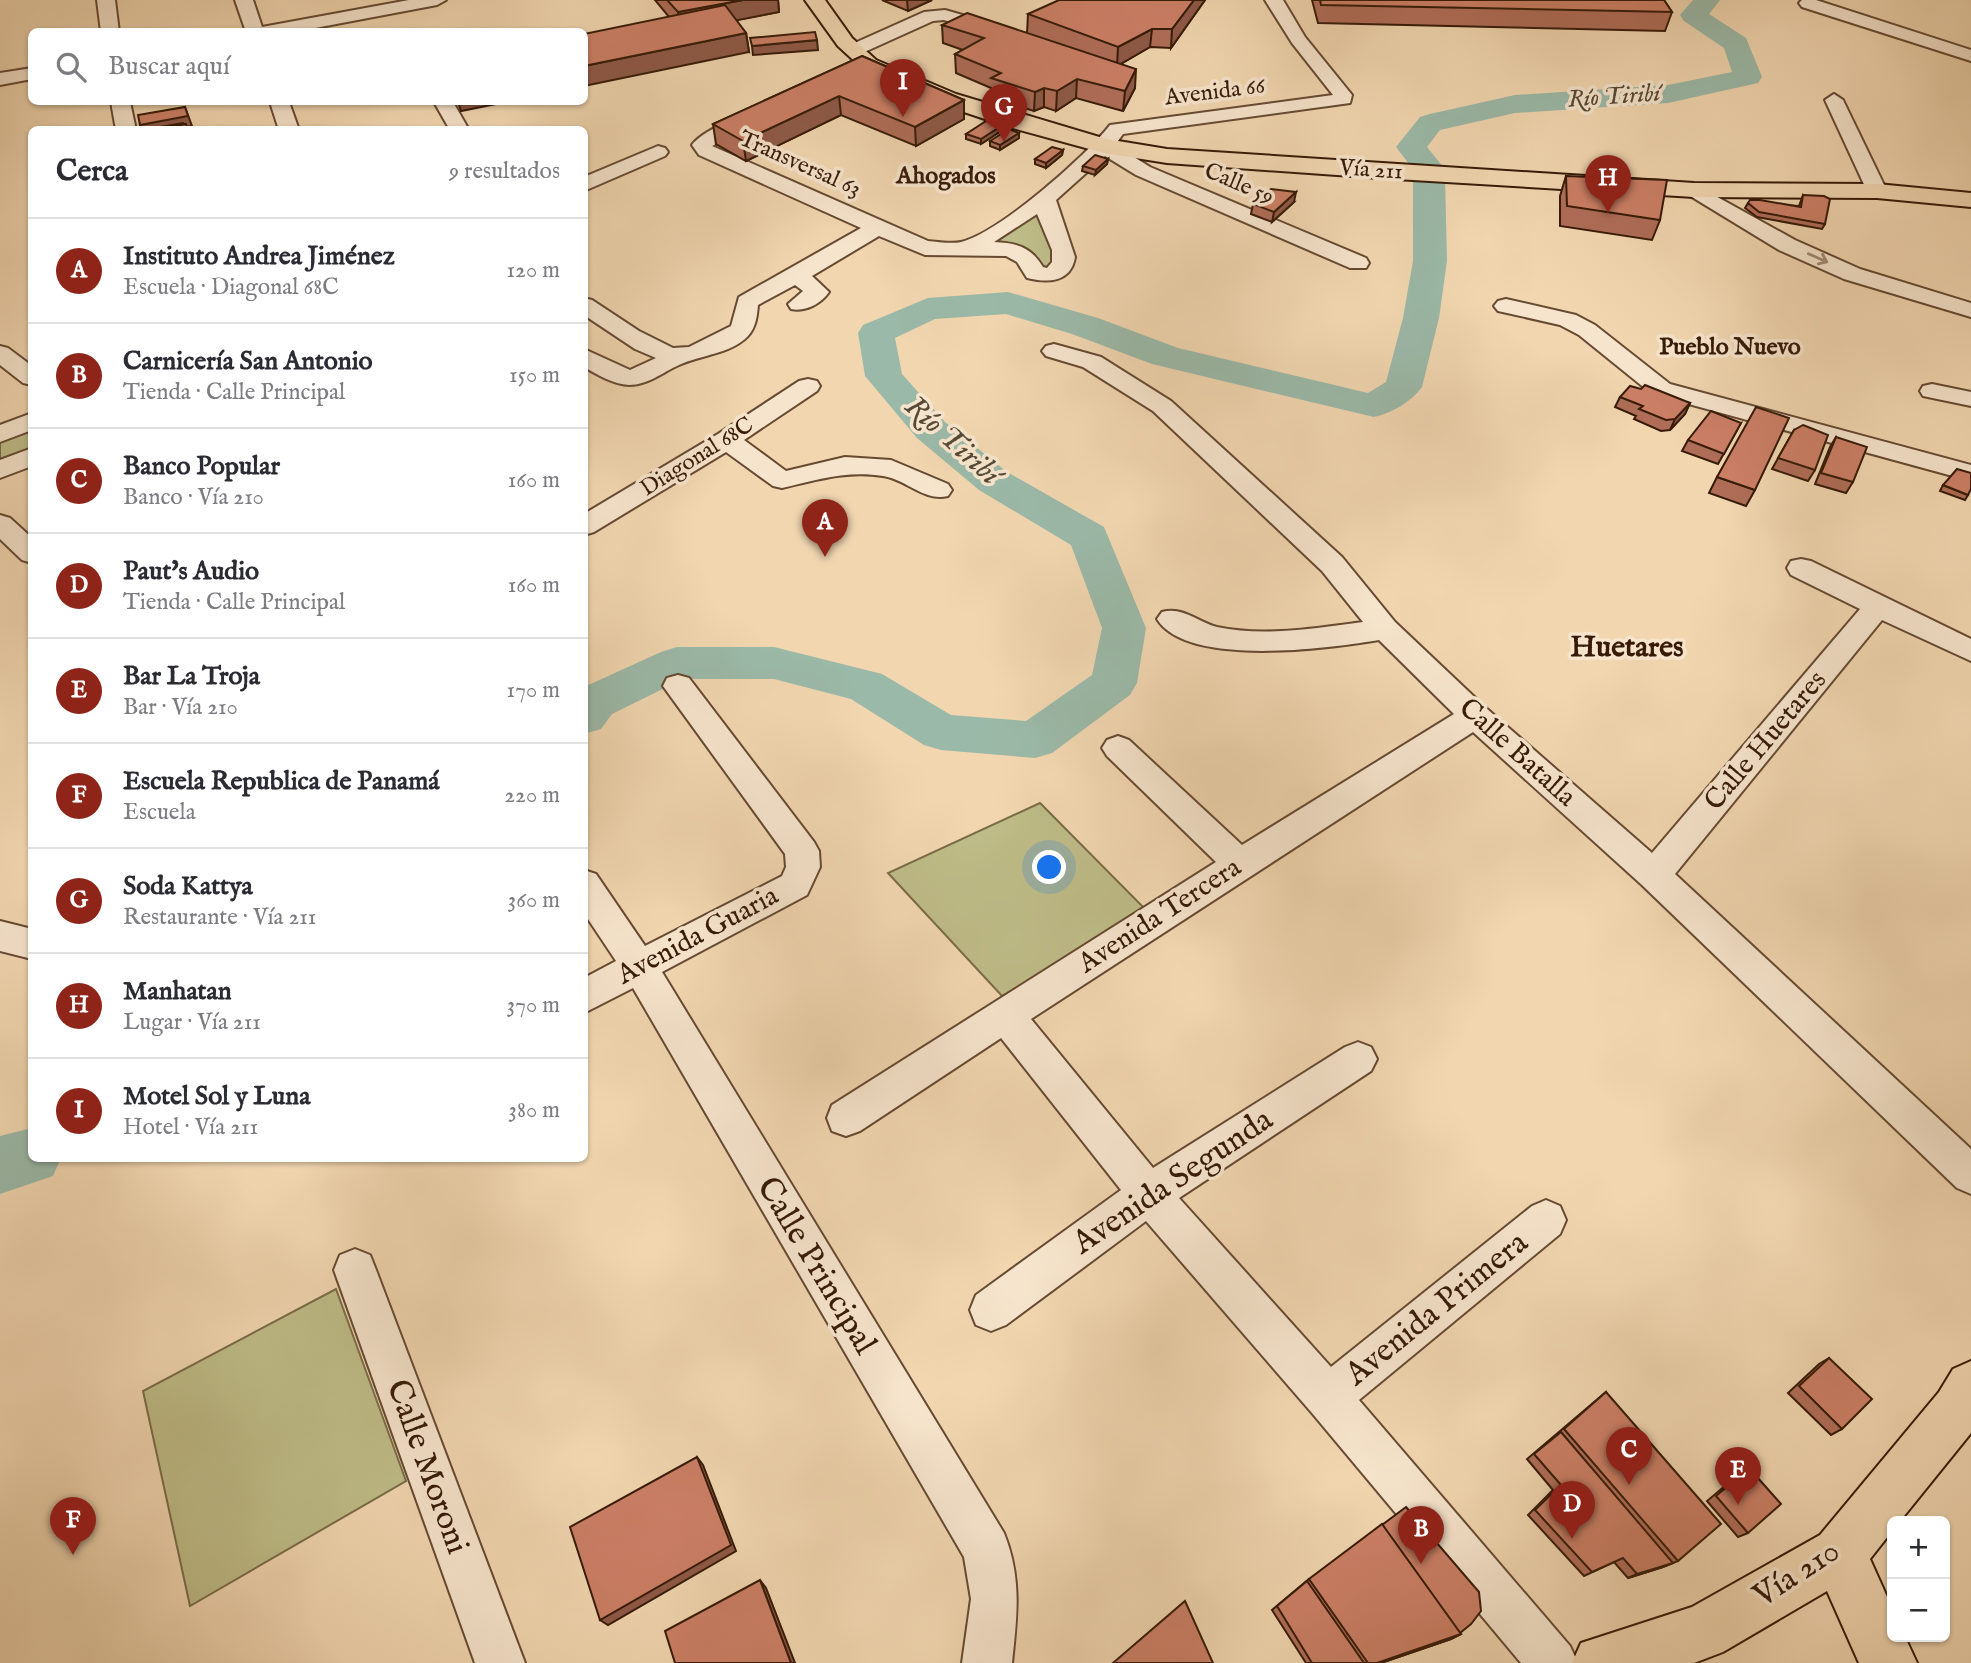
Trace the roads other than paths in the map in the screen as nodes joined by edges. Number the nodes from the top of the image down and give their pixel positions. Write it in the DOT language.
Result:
graph roads {
  1 [pos="106,0"];
  2 [pos="244,0"];
  3 [pos="437,0"];
  4 [pos="815,0"];
  5 [pos="1274,0"];
  6 [pos="1808,3"];
  7 [pos="394,9"];
  8 [pos="960,20"];
  9 [pos="110,28"];
  10 [pos="254,28"];
  11 [pos="286,28"];
  12 [pos="1971,56"];
  13 [pos="860,61"];
  14 [pos="28,74"];
  15 [pos="0,79"];
  16 [pos="1834,100"];
  17 [pos="122,105"];
  18 [pos="281,105"];
  19 [pos="446,105"];
  20 [pos="769,110"];
  21 [pos="125,126"];
  22 [pos="288,126"];
  23 [pos="458,126"];
  24 [pos="1104,146"];
  25 [pos="658,152"];
  26 [pos="588,183"];
  27 [pos="1694,190"];
  28 [pos="1877,191"];
  29 [pos="1045,199"];
  30 [pos="1971,200"];
  31 [pos="1780,214"];
  32 [pos="878,228"];
  33 [pos="965,248"];
  34 [pos="1358,263"];
  35 [pos="794,278"];
  36 [pos="799,304"];
  37 [pos="1506,306"];
  38 [pos="588,307"];
  39 [pos="1971,310"];
  40 [pos="1054,351"];
  41 [pos="0,354"];
  42 [pos="677,356"];
  43 [pos="588,358"];
  44 [pos="28,375"];
  45 [pos="808,386"];
  46 [pos="1932,391"];
  47 [pos="1971,400"];
  48 [pos="28,422"];
  49 [pos="0,434"];
  50 [pos="727,440"];
  51 [pos="28,458"];
  52 [pos="0,470"];
  53 [pos="1971,473"];
  54 [pos="939,490"];
  55 [pos="0,523"];
  56 [pos="588,524"];
  57 [pos="28,550"];
  58 [pos="1801,568"];
  59 [pos="1877,607"];
  60 [pos="1172,619"];
  61 [pos="1385,629"];
  62 [pos="1971,651"];
  63 [pos="678,686"];
  64 [pos="1475,716"];
  65 [pos="1118,748"];
  66 [pos="1240,864"];
  67 [pos="1654,875"];
  68 [pos="588,890"];
  69 [pos="0,936"];
  70 [pos="28,943"];
  71 [pos="639,966"];
  72 [pos="588,995"];
  73 [pos="1006,1016"];
  74 [pos="1358,1059"];
  75 [pos="846,1118"];
  76 [pos="1971,1175"];
  77 [pos="1149,1194"];
  78 [pos="1546,1220"];
  79 [pos="355,1270"];
  80 [pos="991,1310"];
  81 [pos="1971,1387"];
  82 [pos="1328,1397"];
  83 [pos="1839,1554"];
  84 [pos="500,1663"];
  85 [pos="987,1663"];
  86 [pos="1553,1663"];
  87 [pos="1601,1663"];
  88 [pos="1888,1663"];
  1 -- 9 [label="street"];
  2 -- 10 [label="street"];
  3 -- 7 [label="street"];
  4 -- 13 [label="main road, Vía 211"];
  5 -- 24 [label="street, Avenida 66"];
  6 -- 12 [label="street"];
  7 -- 11 [label="street"];
  8 -- 13 [label="street"];
  13 -- 24 [label="main road, Vía 211"];
  14 -- 15 [label="street"];
  16 -- 28 [label="street"];
  17 -- 21 [label="street"];
  18 -- 22 [label="street"];
  19 -- 23 [label="street"];
  20 -- 32 [label="street, Transversal 63"];
  24 -- 27 [label="main road, Vía 211"];
  24 -- 29 [label="street, Avenida 66"];
  24 -- 34 [label="street, Calle 59"];
  25 -- 26 [label="street"];
  27 -- 31 [label="main road, Vía 211"];
  27 -- 31 [label="street"];
  28 -- 30 [label="main road, Vía 211"];
  28 -- 31 [label="main road, Vía 211"];
  29 -- 33 [label="street, Avenida 66"];
  29 -- 33 [label="street, Transversal 63"];
  31 -- 39 [label="street, one-way"];
  32 -- 33 [label="street, Transversal 63"];
  32 -- 35 [label="street"];
  35 -- 36 [label="street"];
  35 -- 42 [label="street"];
  37 -- 53 [label="street"];
  38 -- 42 [label="street"];
  40 -- 61 [label="street, Calle Batalla"];
  41 -- 44 [label="street"];
  42 -- 43 [label="street"];
  45 -- 50 [label="street, Diagonal 68C"];
  46 -- 47 [label="street"];
  48 -- 49 [label="street"];
  50 -- 54 [label="street"];
  50 -- 56 [label="street, Diagonal 68C"];
  51 -- 52 [label="street"];
  55 -- 57 [label="street"];
  58 -- 59 [label="street"];
  59 -- 62 [label="street"];
  59 -- 67 [label="street, Calle Huetares"];
  60 -- 61 [label="street"];
  61 -- 64 [label="street, Calle Batalla"];
  63 -- 71 [label="street, Avenida Guaria"];
  64 -- 66 [label="street, Avenida Tercera"];
  64 -- 67 [label="street, Calle Batalla"];
  65 -- 66 [label="street"];
  66 -- 73 [label="street, Avenida Tercera"];
  67 -- 76 [label="street, Calle Batalla"];
  68 -- 71 [label="street, Calle Principal"];
  69 -- 70 [label="street"];
  71 -- 72 [label="street, Avenida Guaria"];
  71 -- 85 [label="street, Calle Principal"];
  73 -- 75 [label="street, Avenida Tercera"];
  73 -- 77 [label="street"];
  74 -- 77 [label="street, Avenida Segunda"];
  77 -- 80 [label="street, Avenida Segunda"];
  77 -- 82 [label="street"];
  78 -- 82 [label="street, Avenida Primera"];
  79 -- 84 [label="street, Calle Moroni"];
  81 -- 83 [label="main road, Vía 210"];
  82 -- 86 [label="street"];
  83 -- 87 [label="main road, Vía 210"];
  83 -- 88 [label="main road"];
}
